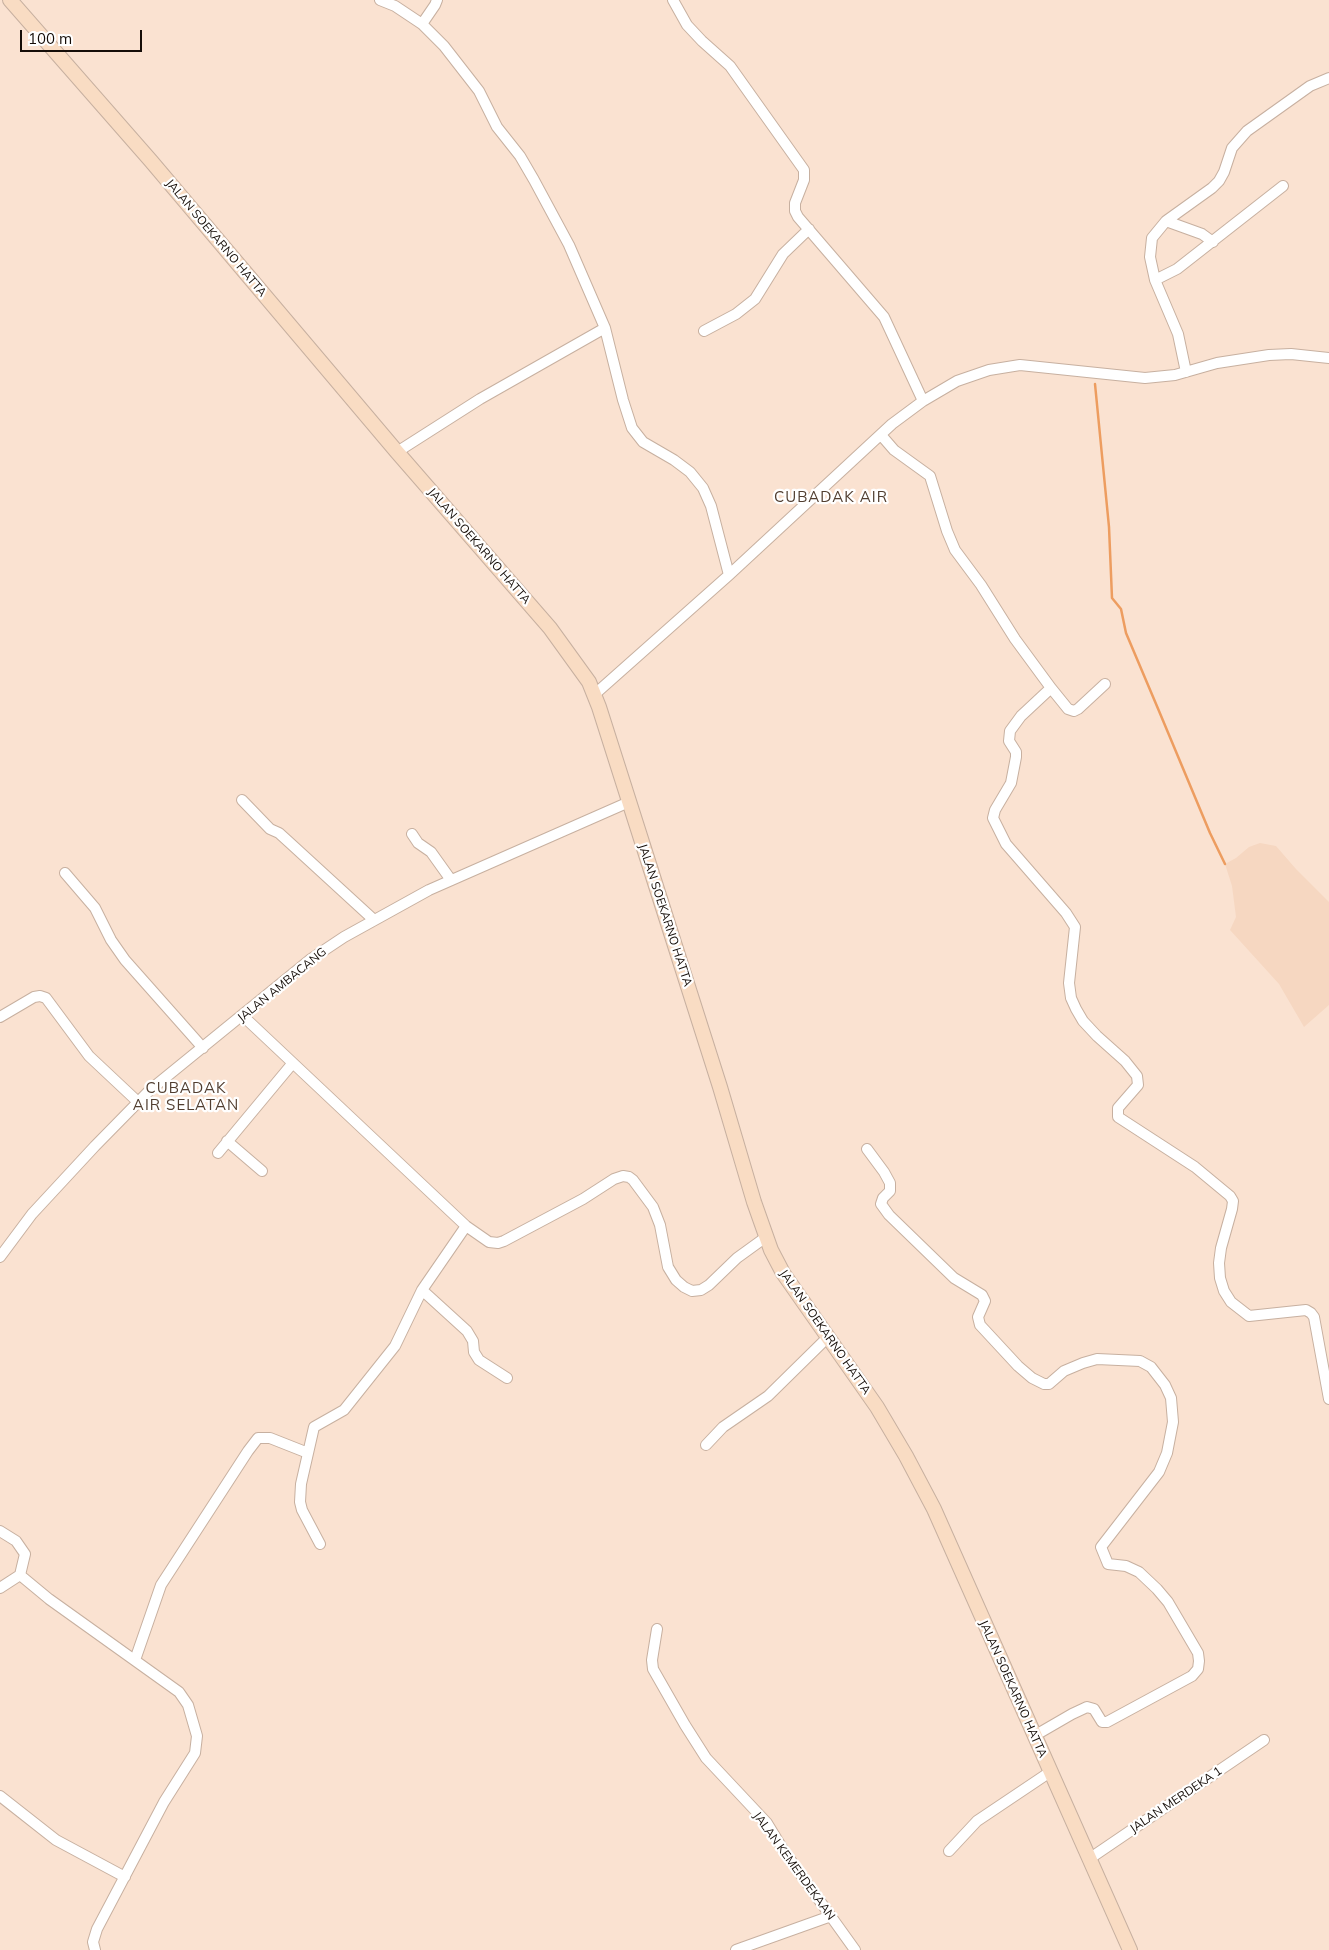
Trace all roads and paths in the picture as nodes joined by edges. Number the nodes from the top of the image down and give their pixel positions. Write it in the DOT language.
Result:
graph roads {
  1 [pos="10,0"];
  2 [pos="380,0"];
  3 [pos="437,0"];
  4 [pos="673,0"];
  5 [pos="422,24"];
  6 [pos="1329,78"];
  7 [pos="1283,186"];
  8 [pos="1166,221"];
  9 [pos="809,229"];
  10 [pos="1213,242"];
  11 [pos="1155,280"];
  12 [pos="605,328"];
  13 [pos="704,331"];
  14 [pos="1329,358"];
  15 [pos="1186,372"];
  16 [pos="923,401"];
  17 [pos="881,435"];
  18 [pos="397,452"];
  19 [pos="729,575"];
  20 [pos="1105,684"];
  21 [pos="1051,688"];
  22 [pos="594,694"];
  23 [pos="242,800"];
  24 [pos="629,802"];
  25 [pos="412,834"];
  26 [pos="66,873"];
  27 [pos="451,880"];
  28 [pos="374,920"];
  29 [pos="243,1016"];
  30 [pos="0,1017"];
  31 [pos="203,1048"];
  32 [pos="292,1064"];
  33 [pos="138,1102"];
  34 [pos="227,1141"];
  35 [pos="866,1149"];
  36 [pos="218,1153"];
  37 [pos="262,1172"];
  38 [pos="466,1226"];
  39 [pos="766,1237"];
  40 [pos="0,1257"];
  41 [pos="422,1290"];
  42 [pos="827,1338"];
  43 [pos="507,1378"];
  44 [pos="1329,1399"];
  45 [pos="706,1445"];
  46 [pos="308,1453"];
  47 [pos="0,1531"];
  48 [pos="320,1544"];
  49 [pos="20,1575"];
  50 [pos="0,1588"];
  51 [pos="657,1630"];
  52 [pos="135,1660"];
  53 [pos="1034,1736"];
  54 [pos="1264,1740"];
  55 [pos="1050,1772"];
  56 [pos="0,1796"];
  57 [pos="948,1852"];
  58 [pos="1089,1859"];
  59 [pos="125,1878"];
  60 [pos="831,1916"];
  61 [pos="95,1950"];
  62 [pos="736,1950"];
  63 [pos="855,1950"];
  64 [pos="1130,1950"];
  1 -- 18 [label="street, JALAN SOEKARNO HATTA"];
  2 -- 5 [label="street"];
  3 -- 5 [label="street"];
  4 -- 9 [label="street"];
  5 -- 12 [label="street"];
  6 -- 8 [label="street"];
  7 -- 10 [label="street"];
  8 -- 10 [label="street"];
  8 -- 11 [label="street"];
  9 -- 13 [label="street"];
  9 -- 16 [label="street"];
  10 -- 11 [label="street"];
  11 -- 15 [label="street"];
  12 -- 18 [label="street"];
  12 -- 19 [label="street"];
  14 -- 15 [label="street"];
  15 -- 16 [label="street"];
  16 -- 17 [label="street"];
  17 -- 19 [label="street"];
  17 -- 21 [label="street"];
  18 -- 22 [label="street, JALAN SOEKARNO HATTA"];
  19 -- 22 [label="street"];
  20 -- 21 [label="street"];
  21 -- 44 [label="street"];
  22 -- 24 [label="street, JALAN SOEKARNO HATTA"];
  23 -- 28 [label="street"];
  24 -- 27 [label="street, JALAN AMBACANG"];
  24 -- 39 [label="street, JALAN SOEKARNO HATTA"];
  25 -- 27 [label="street"];
  26 -- 31 [label="street"];
  27 -- 28 [label="street, JALAN AMBACANG"];
  28 -- 29 [label="street, JALAN AMBACANG"];
  29 -- 31 [label="street, JALAN AMBACANG"];
  29 -- 32 [label="street"];
  30 -- 33 [label="street"];
  31 -- 33 [label="street, JALAN AMBACANG"];
  32 -- 34 [label="street"];
  32 -- 38 [label="street"];
  33 -- 40 [label="street, JALAN AMBACANG"];
  34 -- 36 [label="street"];
  34 -- 37 [label="street"];
  35 -- 53 [label="street"];
  38 -- 39 [label="street"];
  38 -- 41 [label="street"];
  39 -- 42 [label="street, JALAN SOEKARNO HATTA"];
  41 -- 43 [label="street"];
  41 -- 46 [label="street"];
  42 -- 45 [label="street"];
  42 -- 53 [label="street, JALAN SOEKARNO HATTA"];
  46 -- 48 [label="street"];
  46 -- 52 [label="street"];
  47 -- 49 [label="street"];
  49 -- 50 [label="street"];
  49 -- 52 [label="street"];
  51 -- 60 [label="street, JALAN KEMERDEKAAN"];
  52 -- 59 [label="street"];
  53 -- 55 [label="street, JALAN SOEKARNO HATTA"];
  54 -- 58 [label="street, JALAN MERDEKA 1"];
  55 -- 57 [label="street"];
  55 -- 58 [label="street, JALAN SOEKARNO HATTA"];
  56 -- 59 [label="street"];
  58 -- 64 [label="street, JALAN SOEKARNO HATTA"];
  59 -- 61 [label="street"];
  60 -- 62 [label="street"];
  60 -- 63 [label="street, JALAN KEMERDEKAAN"];
}
